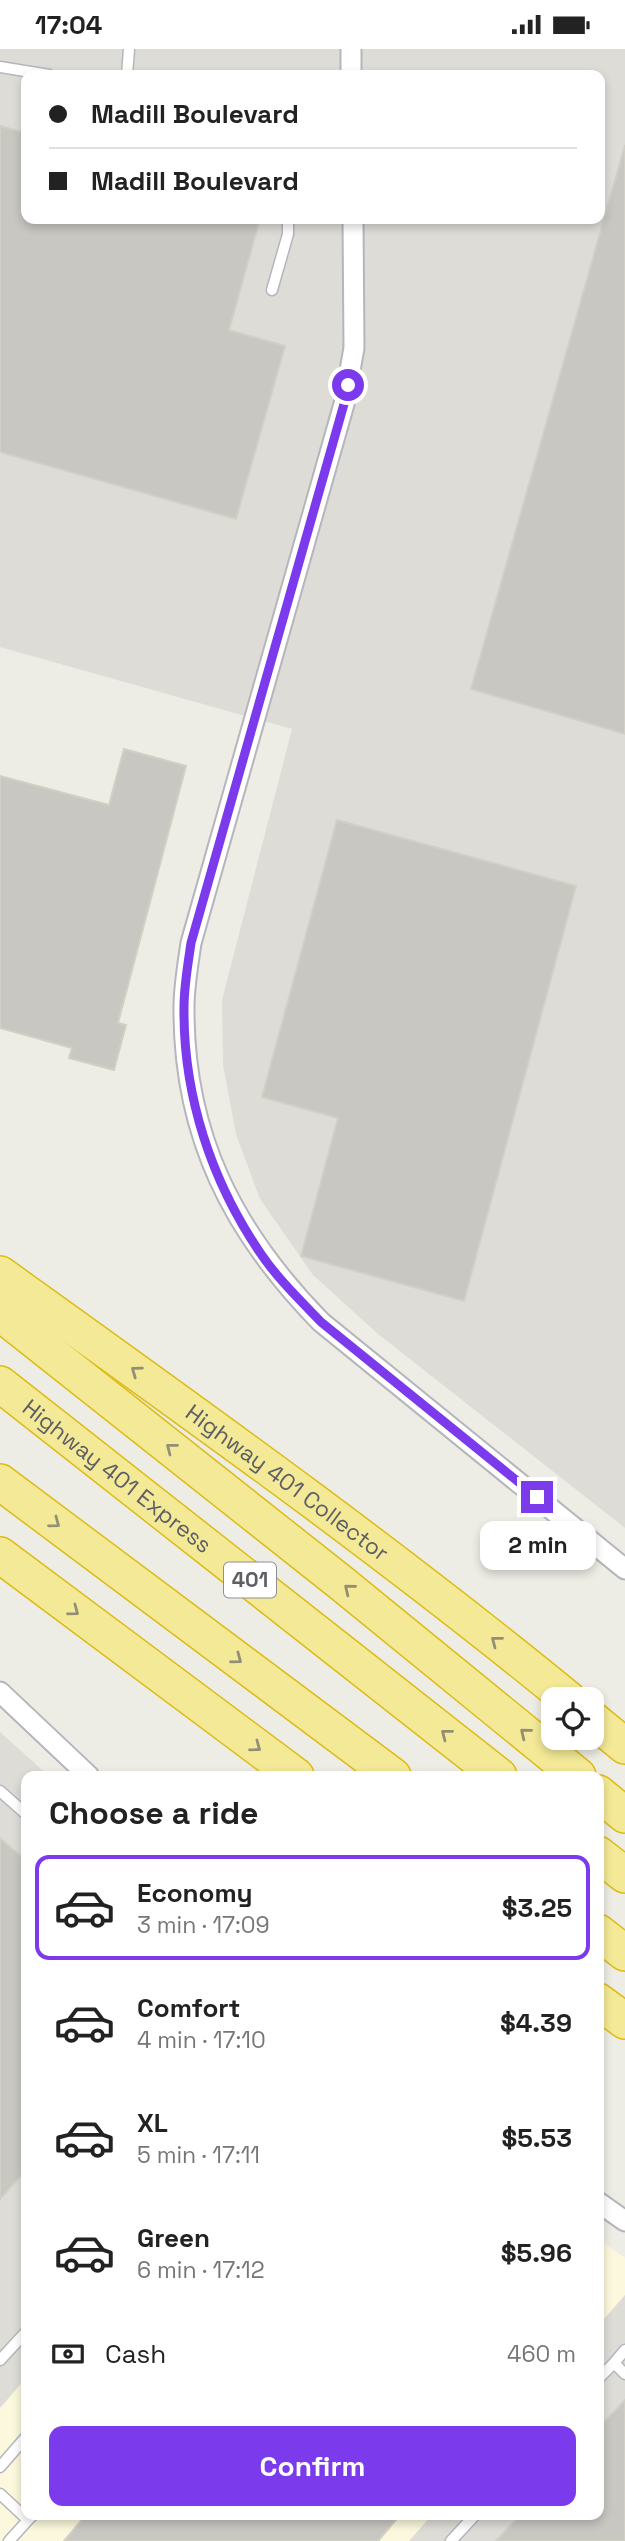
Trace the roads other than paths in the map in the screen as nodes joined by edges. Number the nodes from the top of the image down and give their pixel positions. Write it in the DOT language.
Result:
graph roads {
  1 [pos="130,49"];
  2 [pos="351,49"];
  3 [pos="0,67"];
  4 [pos="21,70"];
  5 [pos="128,70"];
  6 [pos="351,70"];
  7 [pos="288,224"];
  8 [pos="353,224"];
  9 [pos="272,290"];
  10 [pos="0,1274"];
  11 [pos="0,1313"];
  12 [pos="0,1384"];
  13 [pos="0,1482"];
  14 [pos="0,1555"];
  15 [pos="625,1569"];
  16 [pos="553,1687"];
  17 [pos="0,1692"];
  18 [pos="604,1729"];
  19 [pos="625,1746"];
  20 [pos="84,1771"];
  21 [pos="289,1771"];
  22 [pos="386,1771"];
  23 [pos="493,1771"];
  24 [pos="572,1771"];
  25 [pos="0,1791"];
  26 [pos="604,1798"];
  27 [pos="21,1810"];
  28 [pos="625,1815"];
  29 [pos="604,1859"];
  30 [pos="625,1875"];
  31 [pos="604,1936"];
  32 [pos="625,1952"];
  33 [pos="604,2005"];
  34 [pos="625,2021"];
  35 [pos="604,2206"];
  36 [pos="625,2221"];
  37 [pos="21,2337"];
  38 [pos="625,2350"];
  39 [pos="0,2360"];
  40 [pos="614,2363"];
  41 [pos="604,2373"];
  42 [pos="625,2374"];
  43 [pos="21,2443"];
  44 [pos="0,2467"];
  45 [pos="0,2494"];
  46 [pos="21,2510"];
  47 [pos="27,2520"];
  48 [pos="470,2520"];
  49 [pos="9,2541"];
  50 [pos="451,2541"];
  1 -- 5 [label="lane"];
  2 -- 6 [label="street"];
  3 -- 4 [label="lane"];
  7 -- 9 [label="lane"];
  8 -- 15 [label="street"];
  16 -- 10 [label="highway, Highway 401 Collector, one-way"];
  24 -- 11 [label="highway, one-way"];
  23 -- 12 [label="highway, Highway 401 Express / 401, one-way"];
  13 -- 22 [label="highway, one-way"];
  14 -- 21 [label="highway, one-way"];
  17 -- 20 [label="street"];
  18 -- 19 [label="highway"];
  25 -- 27 [label="lane"];
  26 -- 28 [label="highway"];
  29 -- 30 [label="highway"];
  31 -- 32 [label="highway"];
  33 -- 34 [label="highway"];
  35 -- 36 [label="street"];
  37 -- 39 [label="lane"];
  38 -- 40 [label="lane"];
  40 -- 41 [label="lane"];
  40 -- 42 [label="lane"];
  43 -- 44 [label="lane"];
  45 -- 46 [label="lane"];
  47 -- 49 [label="lane"];
  48 -- 50 [label="lane"];
}
